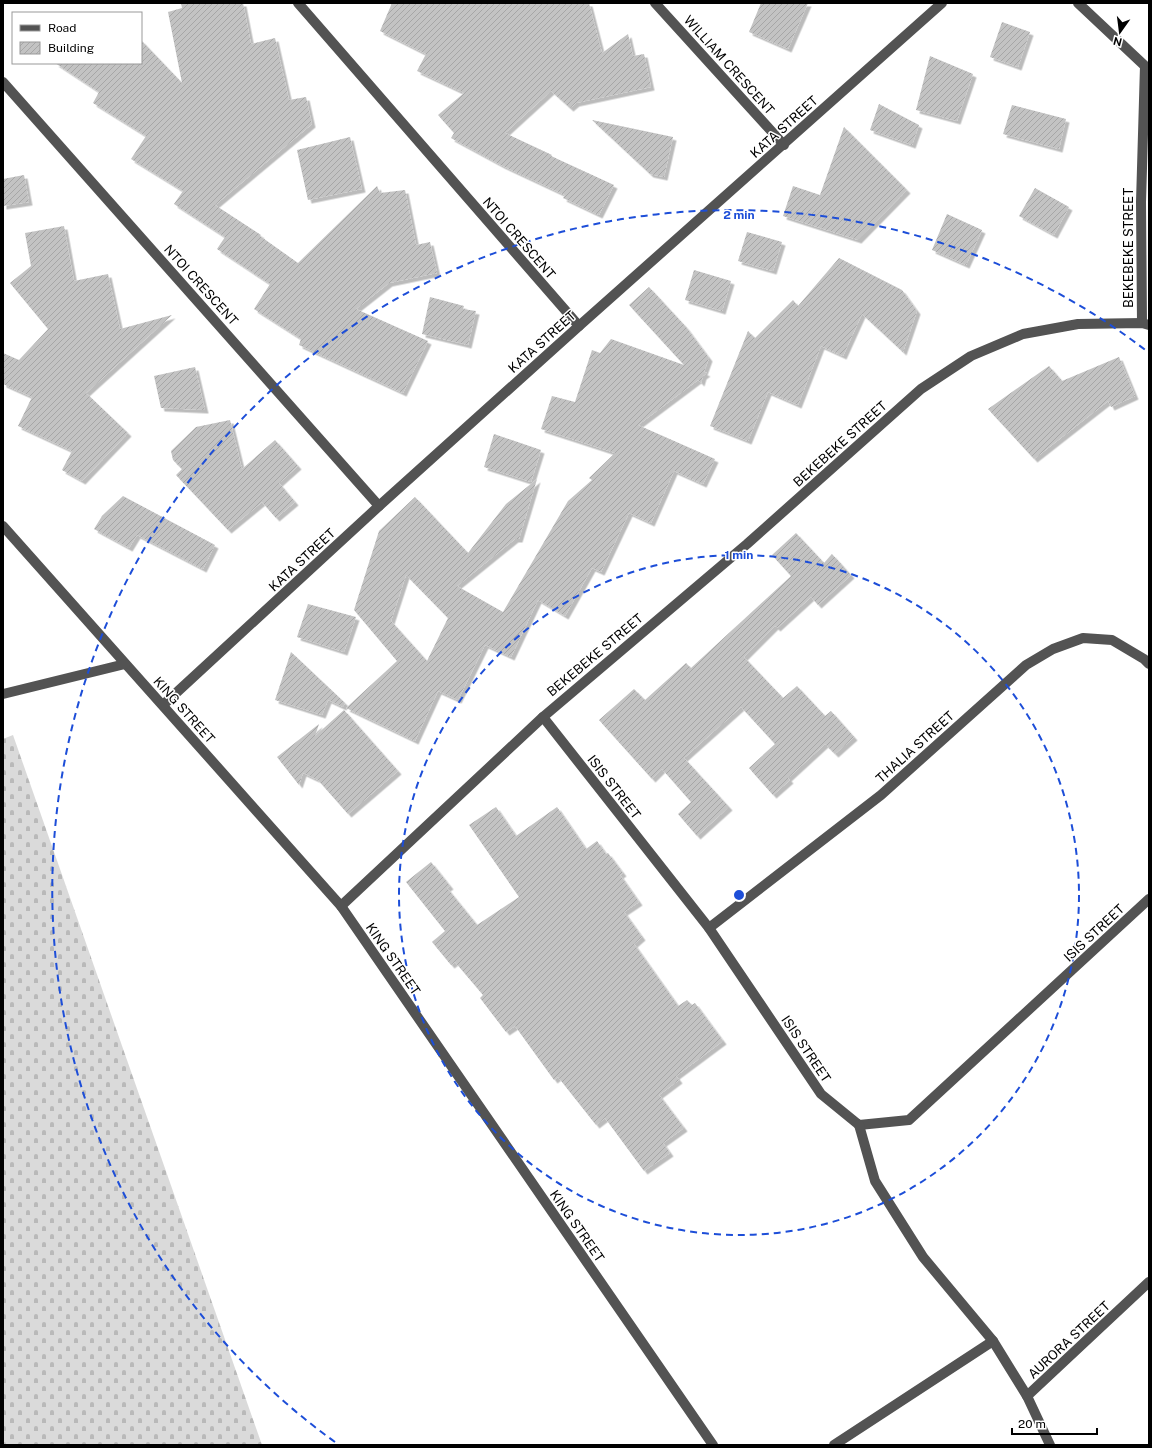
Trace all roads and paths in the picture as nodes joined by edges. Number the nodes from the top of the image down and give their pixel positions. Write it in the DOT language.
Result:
graph roads {
  1 [pos="298,3"];
  2 [pos="655,3"];
  3 [pos="942,3"];
  4 [pos="1078,3"];
  5 [pos="1147,64"];
  6 [pos="3,82"];
  7 [pos="784,145"];
  8 [pos="1145,324"];
  9 [pos="579,326"];
  10 [pos="379,506"];
  11 [pos="3,526"];
  12 [pos="125,664"];
  13 [pos="1149,664"];
  14 [pos="3,694"];
  15 [pos="163,705"];
  16 [pos="543,717"];
  17 [pos="1149,899"];
  18 [pos="340,906"];
  19 [pos="709,928"];
  20 [pos="859,1125"];
  21 [pos="1149,1282"];
  22 [pos="993,1341"];
  23 [pos="1028,1396"];
  24 [pos="713,1445"];
  25 [pos="834,1445"];
  26 [pos="1050,1445"];
  1 -- 9 [label="street, NTOI CRESCENT"];
  2 -- 7 [label="street, WILLIAM CRESCENT"];
  3 -- 7 [label="street, KATA STREET"];
  4 -- 5 [label="street, BEKEBEKE STREET"];
  5 -- 8 [label="street, BEKEBEKE STREET"];
  6 -- 10 [label="street, NTOI CRESCENT"];
  7 -- 9 [label="street, KATA STREET"];
  8 -- 16 [label="street, BEKEBEKE STREET"];
  9 -- 10 [label="street, KATA STREET"];
  10 -- 15 [label="street, KATA STREET"];
  11 -- 12 [label="street, KING STREET"];
  12 -- 14 [label="street"];
  12 -- 15 [label="street, KING STREET"];
  13 -- 19 [label="street, THALIA STREET"];
  15 -- 18 [label="street, KING STREET"];
  16 -- 18 [label="street, BEKEBEKE STREET"];
  16 -- 19 [label="street, ISIS STREET"];
  17 -- 20 [label="street, ISIS STREET"];
  18 -- 24 [label="street, KING STREET"];
  19 -- 20 [label="street, ISIS STREET"];
  20 -- 22 [label="street"];
  21 -- 23 [label="street, AURORA STREET"];
  22 -- 23 [label="street"];
  22 -- 25 [label="street"];
  23 -- 26 [label="street, AURORA STREET"];
}
